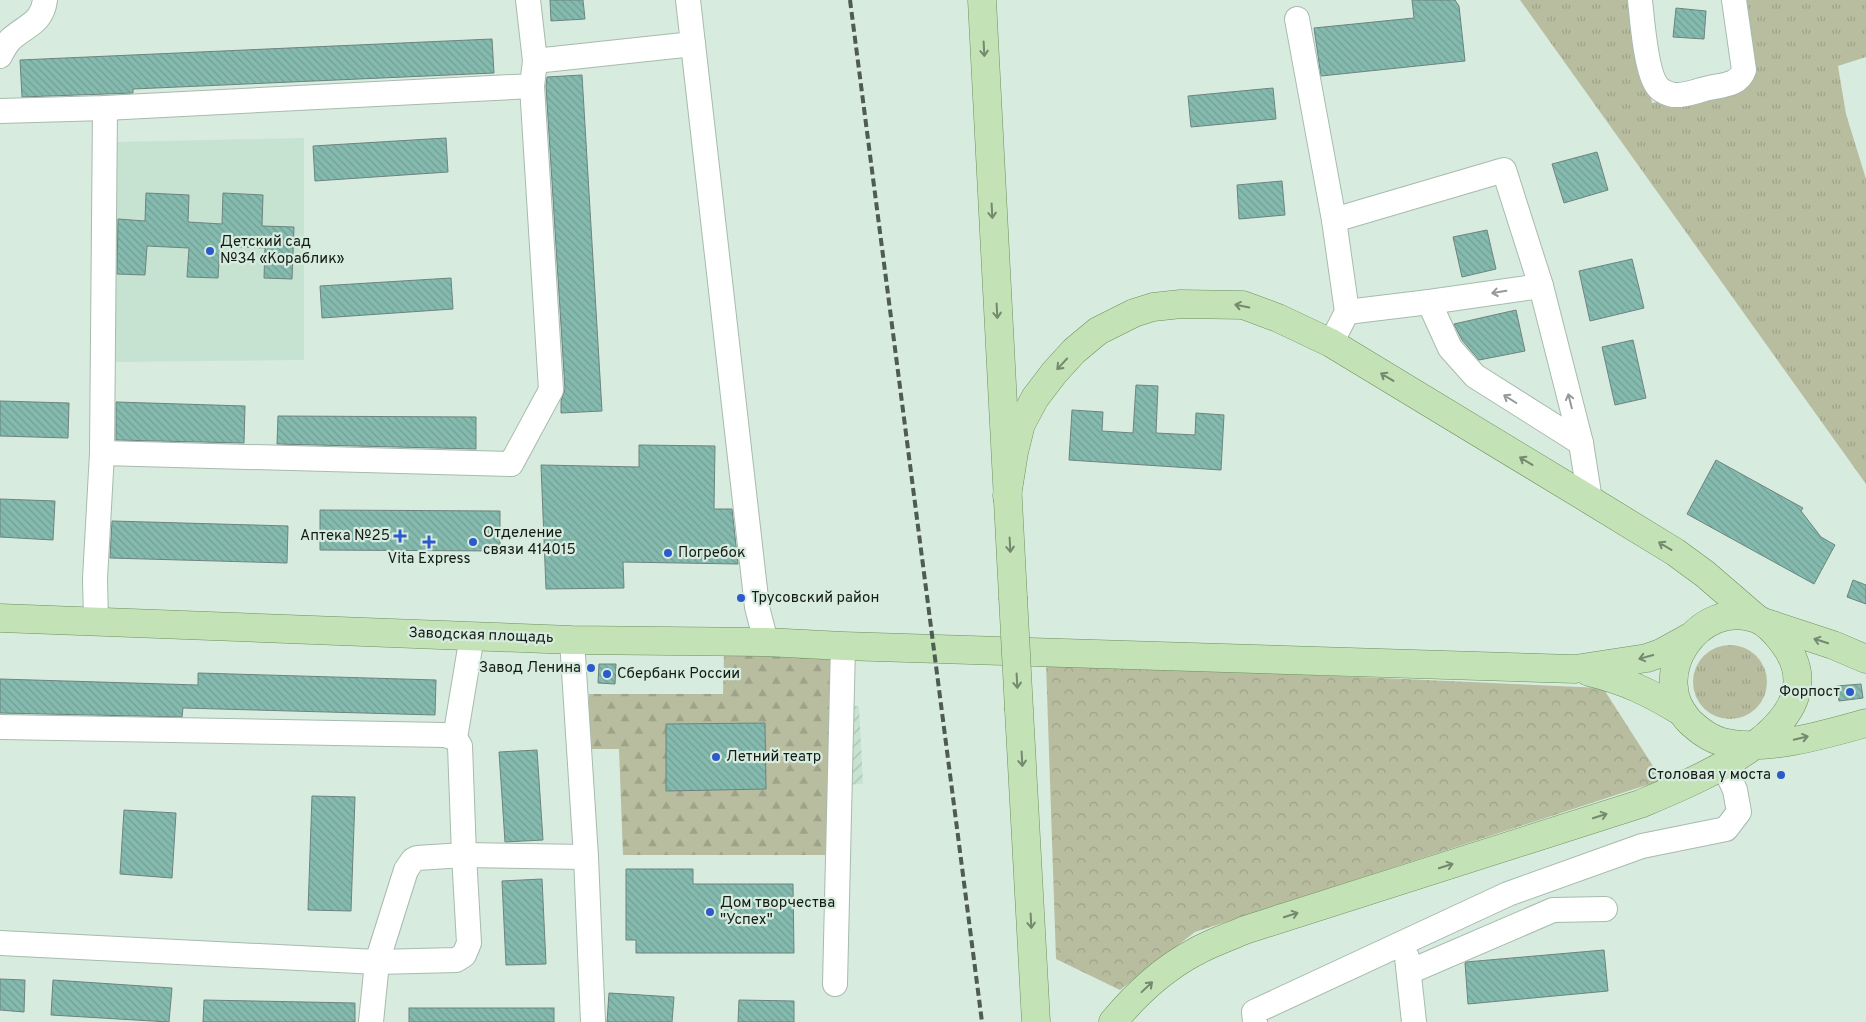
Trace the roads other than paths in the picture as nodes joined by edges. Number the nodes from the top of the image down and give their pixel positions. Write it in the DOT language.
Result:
graph roads {
  1 [pos="44,0"];
  2 [pos="528,0"];
  3 [pos="688,0"];
  4 [pos="982,0"];
  5 [pos="1640,0"];
  6 [pos="1734,0"];
  7 [pos="1297,18"];
  8 [pos="693,44"];
  9 [pos="0,56"];
  10 [pos="534,61"];
  11 [pos="532,86"];
  12 [pos="105,108"];
  13 [pos="0,111"];
  14 [pos="1334,220"];
  15 [pos="1542,286"];
  16 [pos="1430,302"];
  17 [pos="1347,312"];
  18 [pos="1331,343"];
  19 [pos="1581,444"];
  20 [pos="102,453"];
  21 [pos="1007,496"];
  22 [pos="1590,500"];
  23 [pos="0,618"];
  24 [pos="96,620"];
  25 [pos="1760,621"];
  26 [pos="472,636"];
  27 [pos="1690,637"];
  28 [pos="572,640"];
  29 [pos="766,642"];
  30 [pos="842,646"];
  31 [pos="1866,659"];
  32 [pos="1575,669"];
  33 [pos="1684,713"];
  34 [pos="1866,723"];
  35 [pos="0,727"];
  36 [pos="455,738"];
  37 [pos="1753,746"];
  38 [pos="1723,764"];
  39 [pos="464,855"];
  40 [pos="586,857"];
  41 [pos="1604,909"];
  42 [pos="0,942"];
  43 [pos="1406,942"];
  44 [pos="377,962"];
  45 [pos="1409,972"];
  46 [pos="835,984"];
  47 [pos="370,1022"];
  48 [pos="593,1022"];
  49 [pos="1036,1022"];
  50 [pos="1113,1022"];
  51 [pos="1255,1022"];
  52 [pos="1414,1022"];
  1 -- 9 [label="street"];
  2 -- 10 [label="street"];
  3 -- 8 [label="street"];
  4 -- 21 [label="main road, one-way"];
  5 -- 6 [label="street"];
  7 -- 14 [label="street"];
  8 -- 10 [label="street"];
  8 -- 29 [label="street"];
  10 -- 11 [label="street"];
  11 -- 12 [label="street"];
  11 -- 20 [label="street"];
  12 -- 13 [label="street"];
  12 -- 20 [label="street"];
  14 -- 15 [label="street"];
  14 -- 17 [label="street"];
  15 -- 16 [label="street, one-way"];
  19 -- 15 [label="street, one-way"];
  16 -- 17 [label="street"];
  19 -- 16 [label="street, one-way"];
  17 -- 18 [label="street"];
  18 -- 21 [label="main road, one-way"];
  22 -- 18 [label="main road, one-way"];
  19 -- 22 [label="street"];
  20 -- 24 [label="street"];
  21 -- 49 [label="main road, one-way, bridge"];
  25 -- 22 [label="main road, one-way"];
  23 -- 24 [label="main road, Заводская площадь"];
  24 -- 26 [label="main road, Заводская площадь"];
  25 -- 27 [label="main road"];
  31 -- 25 [label="main road, one-way"];
  25 -- 37 [label="main road"];
  26 -- 28 [label="main road, Заводская площадь"];
  26 -- 36 [label="street"];
  27 -- 32 [label="main road, one-way"];
  27 -- 33 [label="main road"];
  28 -- 29 [label="main road, Заводская площадь"];
  28 -- 40 [label="street"];
  29 -- 30 [label="main road, Заводская площадь"];
  30 -- 32 [label="main road, Заводская площадь"];
  30 -- 46 [label="street"];
  32 -- 33 [label="main road"];
  33 -- 37 [label="main road"];
  37 -- 34 [label="main road, one-way"];
  35 -- 36 [label="street"];
  36 -- 39 [label="street"];
  37 -- 38 [label="main road"];
  38 -- 43 [label="street"];
  50 -- 38 [label="main road, one-way"];
  39 -- 40 [label="street"];
  39 -- 44 [label="street"];
  39 -- 44 [label="street"];
  40 -- 48 [label="street"];
  41 -- 45 [label="street"];
  42 -- 44 [label="street"];
  43 -- 45 [label="street"];
  43 -- 51 [label="street"];
  44 -- 47 [label="street"];
  45 -- 52 [label="street"];
}
